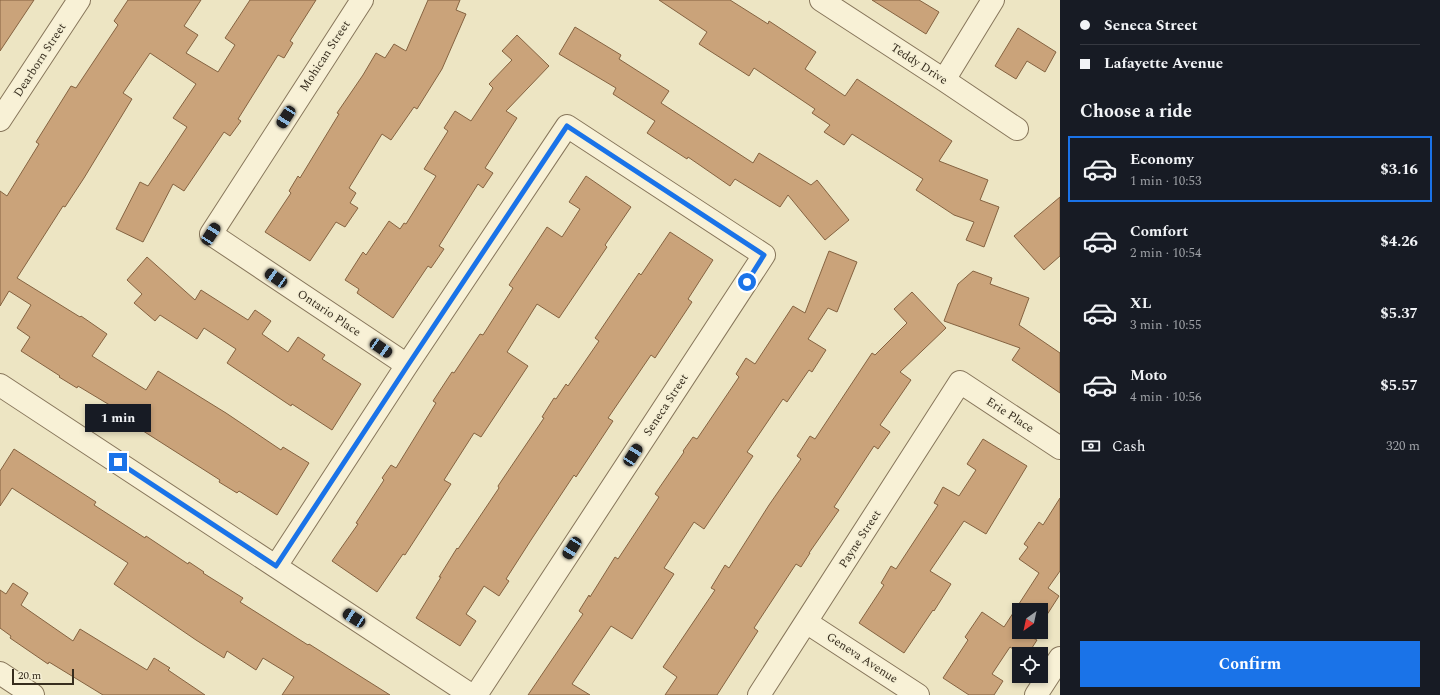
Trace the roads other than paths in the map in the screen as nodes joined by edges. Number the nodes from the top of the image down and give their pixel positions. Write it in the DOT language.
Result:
graph roads {
  1 [pos="79,0"];
  2 [pos="362,0"];
  3 [pos="821,0"];
  4 [pos="993,0"];
  5 [pos="944,80"];
  6 [pos="7,96"];
  7 [pos="0,120"];
  8 [pos="1017,129"];
  9 [pos="211,234"];
  10 [pos="408,365"];
  11 [pos="960,382"];
  12 [pos="0,384"];
  13 [pos="1060,448"];
  14 [pos="276,566"];
  15 [pos="806,622"];
  16 [pos="1060,658"];
  17 [pos="0,673"];
  18 [pos="33,695"];
  19 [pos="472,695"];
  20 [pos="476,695"];
  21 [pos="759,695"];
  22 [pos="918,695"];
  23 [pos="1036,695"];
  1 -- 6 [label="street, Dearborn Street"];
  2 -- 9 [label="street, Mohican Street"];
  3 -- 5 [label="street, Teddy Drive"];
  4 -- 5 [label="street"];
  5 -- 8 [label="street, Teddy Drive"];
  6 -- 7 [label="street, Dearborn Street"];
  9 -- 10 [label="street, Ontario Place"];
  10 -- 14 [label="street"];
  10 -- 20 [label="street, Seneca Street"];
  11 -- 13 [label="street, Erie Place"];
  11 -- 15 [label="street, Payne Street"];
  12 -- 14 [label="street"];
  14 -- 19 [label="street"];
  15 -- 21 [label="street, Payne Street"];
  15 -- 22 [label="street, Geneva Avenue"];
  16 -- 23 [label="street"];
  17 -- 18 [label="street"];
}
